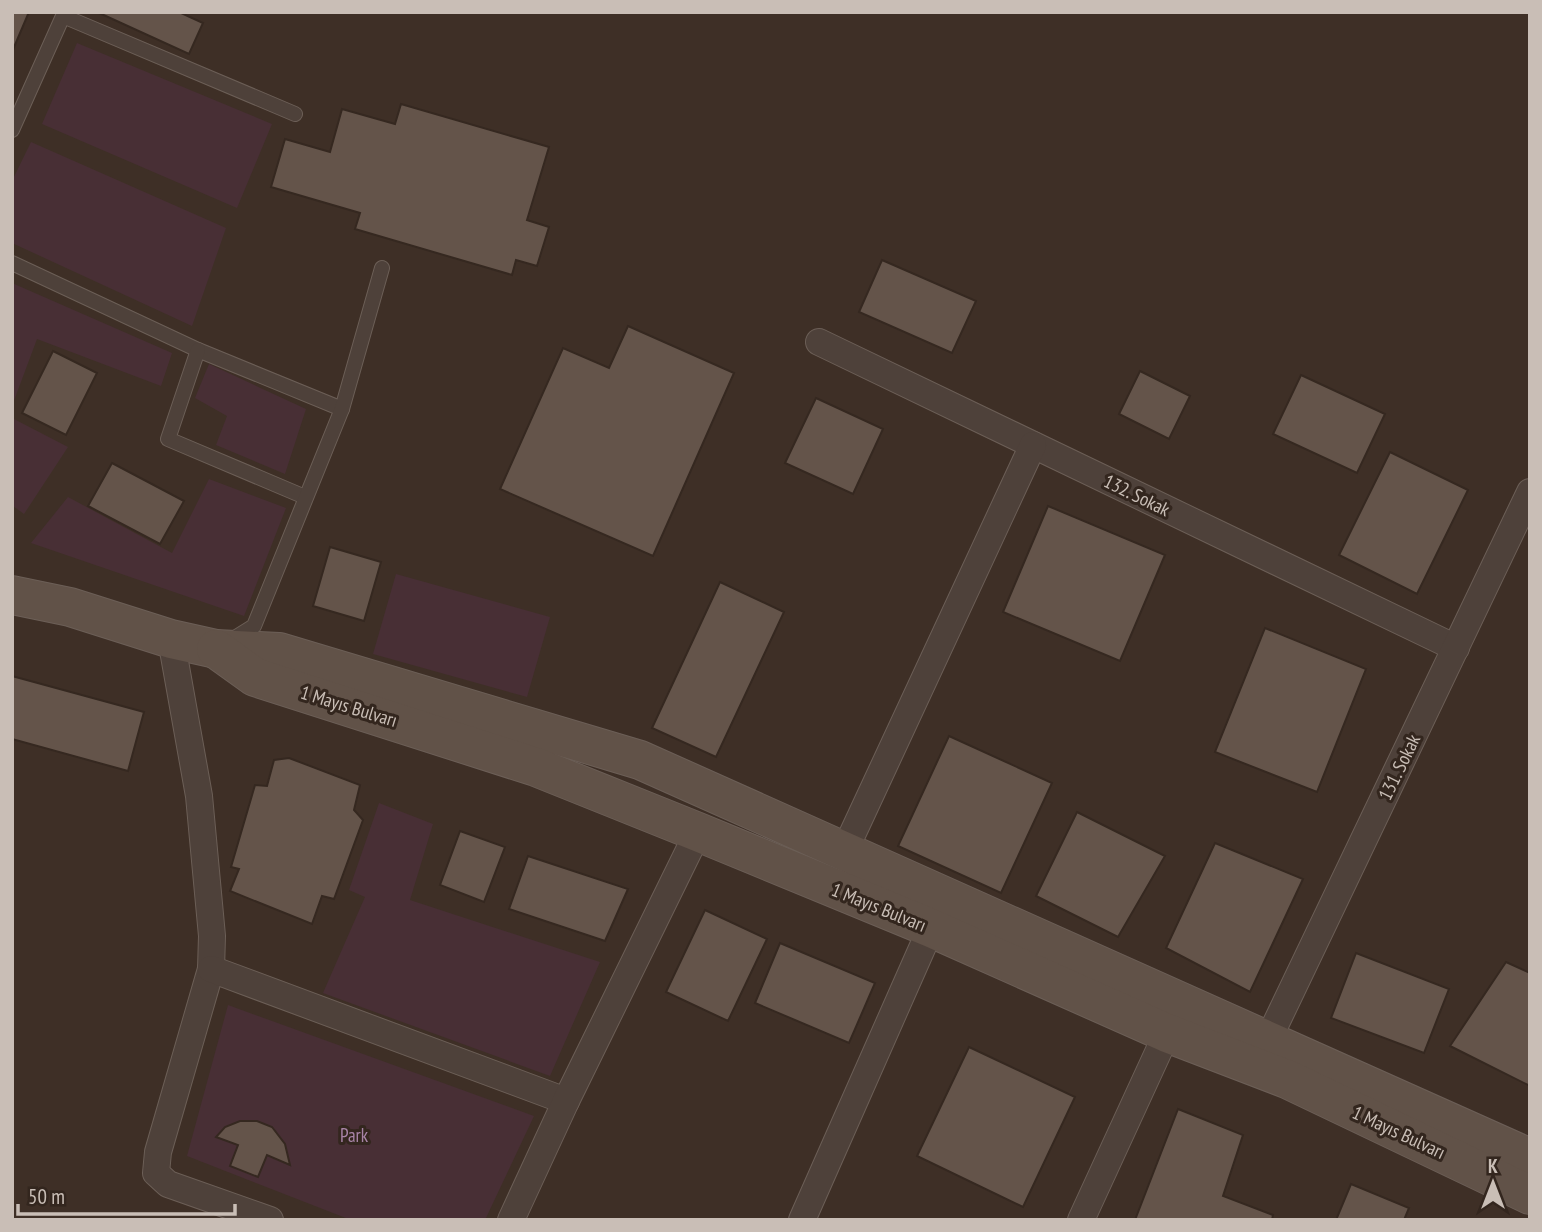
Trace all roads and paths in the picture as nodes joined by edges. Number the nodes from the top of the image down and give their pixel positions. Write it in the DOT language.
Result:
graph roads {
  1 [pos="295,114"];
  2 [pos="12,130"];
  3 [pos="12,263"];
  4 [pos="382,268"];
  5 [pos="819,342"];
  6 [pos="198,350"];
  7 [pos="342,409"];
  8 [pos="1033,445"];
  9 [pos="1530,492"];
  10 [pos="305,497"];
  11 [pos="12,595"];
  12 [pos="172,639"];
  13 [pos="1455,648"];
  14 [pos="216,649"];
  15 [pos="698,832"];
  16 [pos="844,852"];
  17 [pos="930,928"];
  18 [pos="211,969"];
  19 [pos="1167,1033"];
  20 [pos="1267,1042"];
  21 [pos="566,1101"];
  22 [pos="1530,1158"];
  23 [pos="1530,1195"];
  24 [pos="270,1220"];
  25 [pos="511,1220"];
  26 [pos="802,1220"];
  27 [pos="1081,1220"];
  1 -- 2 [label="lane"];
  3 -- 6 [label="lane"];
  4 -- 7 [label="lane"];
  5 -- 8 [label="street, 132. Sokak"];
  6 -- 7 [label="lane"];
  6 -- 10 [label="lane"];
  7 -- 10 [label="lane"];
  8 -- 13 [label="street, 132. Sokak"];
  8 -- 16 [label="street"];
  9 -- 13 [label="street, 131. Sokak"];
  10 -- 14 [label="lane"];
  11 -- 12 [label="main road, 1 Mayıs Bulvarı"];
  12 -- 14 [label="main road, 1 Mayıs Bulvarı"];
  12 -- 18 [label="street"];
  13 -- 20 [label="street, 131. Sokak"];
  14 -- 15 [label="main road, 1 Mayıs Bulvarı"];
  14 -- 16 [label="main road, 1 Mayıs Bulvarı"];
  15 -- 17 [label="main road, 1 Mayıs Bulvarı"];
  15 -- 21 [label="street"];
  16 -- 20 [label="main road, 1 Mayıs Bulvarı"];
  17 -- 19 [label="main road, 1 Mayıs Bulvarı"];
  17 -- 26 [label="street"];
  18 -- 21 [label="street"];
  18 -- 24 [label="street"];
  19 -- 23 [label="main road, 1 Mayıs Bulvarı"];
  19 -- 27 [label="street"];
  20 -- 22 [label="main road, 1 Mayıs Bulvarı"];
  21 -- 25 [label="street"];
}
